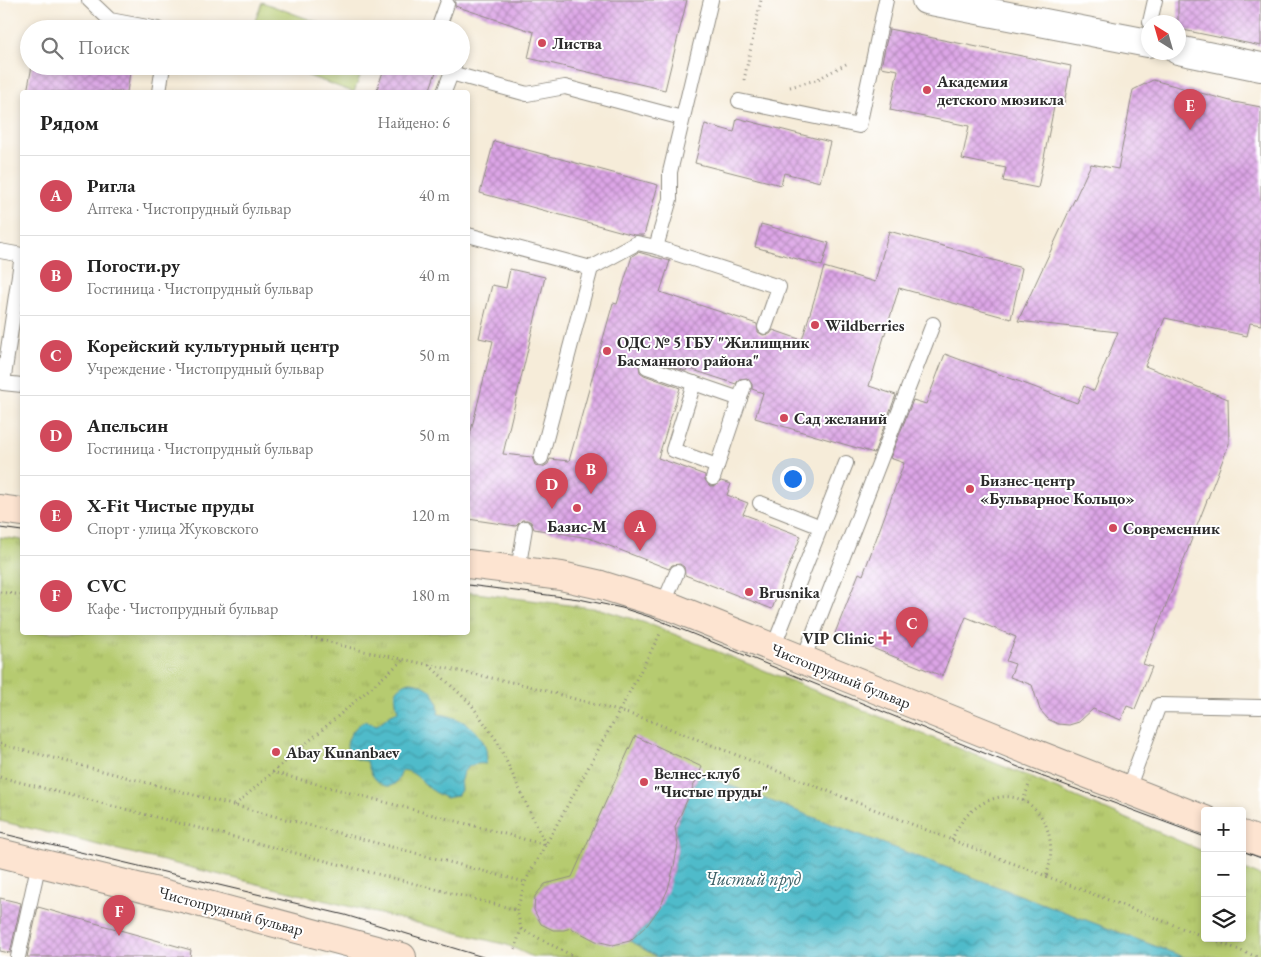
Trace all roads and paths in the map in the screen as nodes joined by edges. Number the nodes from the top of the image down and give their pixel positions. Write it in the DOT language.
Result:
graph roads {
  1 [pos="89,0"];
  2 [pos="711,0"];
  3 [pos="762,0"];
  4 [pos="886,0"];
  5 [pos="926,0"];
  6 [pos="1155,0"];
  7 [pos="447,4"];
  8 [pos="1152,15"];
  9 [pos="110,20"];
  10 [pos="441,20"];
  11 [pos="1141,34"];
  12 [pos="876,49"];
  13 [pos="1186,52"];
  14 [pos="1261,67"];
  15 [pos="162,75"];
  16 [pos="450,75"];
  17 [pos="468,75"];
  18 [pos="787,88"];
  19 [pos="159,90"];
  20 [pos="445,90"];
  21 [pos="739,101"];
  22 [pos="682,118"];
  23 [pos="470,236"];
  24 [pos="656,247"];
  25 [pos="0,251"];
  26 [pos="20,255"];
  27 [pos="20,268"];
  28 [pos="591,268"];
  29 [pos="933,324"];
  30 [pos="765,327"];
  31 [pos="647,367"];
  32 [pos="694,383"];
  33 [pos="20,385"];
  34 [pos="541,458"];
  35 [pos="846,463"];
  36 [pos="760,504"];
  37 [pos="0,509"];
  38 [pos="20,512"];
  39 [pos="821,527"];
  40 [pos="525,528"];
  41 [pos="470,564"];
  42 [pos="518,570"];
  43 [pos="676,572"];
  44 [pos="0,592"];
  45 [pos="20,595"];
  46 [pos="663,617"];
  47 [pos="303,635"];
  48 [pos="773,648"];
  49 [pos="403,660"];
  50 [pos="803,660"];
  51 [pos="429,665"];
  52 [pos="1261,707"];
  53 [pos="619,712"];
  54 [pos="0,744"];
  55 [pos="272,772"];
  56 [pos="0,777"];
  57 [pos="1031,778"];
  58 [pos="1128,789"];
  59 [pos="1023,801"];
  60 [pos="234,805"];
  61 [pos="1201,818"];
  62 [pos="1246,836"];
  63 [pos="952,840"];
  64 [pos="1261,842"];
  65 [pos="546,845"];
  66 [pos="0,853"];
  67 [pos="39,862"];
  68 [pos="1046,876"];
  69 [pos="525,882"];
  70 [pos="517,910"];
  71 [pos="521,929"];
  72 [pos="1201,935"];
  73 [pos="1219,942"];
  74 [pos="515,949"];
  75 [pos="18,957"];
  76 [pos="402,957"];
  77 [pos="575,957"];
  78 [pos="1258,957"];
  1 -- 9 [label="lane"];
  2 -- 22 [label="lane"];
  3 -- 21 [label="path"];
  4 -- 12 [label="lane"];
  5 -- 11 [label="street"];
  6 -- 8 [label="lane"];
  7 -- 10 [label="lane"];
  12 -- 18 [label="path"];
  12 -- 21 [label="lane"];
  13 -- 14 [label="street"];
  15 -- 19 [label="lane"];
  16 -- 20 [label="lane"];
  17 -- 22 [label="lane"];
  22 -- 24 [label="lane"];
  23 -- 28 [label="lane"];
  24 -- 28 [label="lane"];
  24 -- 30 [label="lane"];
  25 -- 26 [label="lane"];
  27 -- 33 [label="lane"];
  28 -- 34 [label="lane"];
  29 -- 50 [label="lane"];
  31 -- 32 [label="lane"];
  32 -- 32 [label="lane"];
  35 -- 39 [label="lane"];
  36 -- 39 [label="lane"];
  37 -- 38 [label="main road"];
  39 -- 48 [label="lane"];
  40 -- 42 [label="lane"];
  41 -- 42 [label="main road, Чистопрудный бульвар"];
  42 -- 46 [label="main road, Чистопрудный бульвар"];
  43 -- 46 [label="lane"];
  44 -- 45 [label="path"];
  46 -- 48 [label="main road, Чистопрудный бульвар"];
  46 -- 53 [label="path"];
  47 -- 49 [label="path"];
  48 -- 50 [label="main road, Чистопрудный бульвар"];
  49 -- 51 [label="path"];
  49 -- 55 [label="path"];
  50 -- 58 [label="main road, Чистопрудный бульвар"];
  51 -- 53 [label="path"];
  51 -- 65 [label="path"];
  52 -- 58 [label="lane"];
  53 -- 63 [label="path"];
  53 -- 65 [label="path"];
  54 -- 60 [label="path"];
  55 -- 60 [label="path"];
  55 -- 65 [label="path"];
  56 -- 70 [label="path"];
  57 -- 59 [label="path"];
  58 -- 61 [label="main road, Чистопрудный бульвар"];
  59 -- 63 [label="path"];
  59 -- 68 [label="path"];
  60 -- 69 [label="path"];
  62 -- 64 [label="main road"];
  63 -- 68 [label="path"];
  65 -- 69 [label="path"];
  66 -- 67 [label="main road, Чистопрудный бульвар"];
  67 -- 75 [label="lane"];
  67 -- 76 [label="main road, Чистопрудный бульвар"];
  68 -- 72 [label="path"];
  69 -- 70 [label="path"];
  70 -- 71 [label="path"];
  71 -- 74 [label="path"];
  71 -- 77 [label="path"];
  73 -- 78 [label="path"];
}
